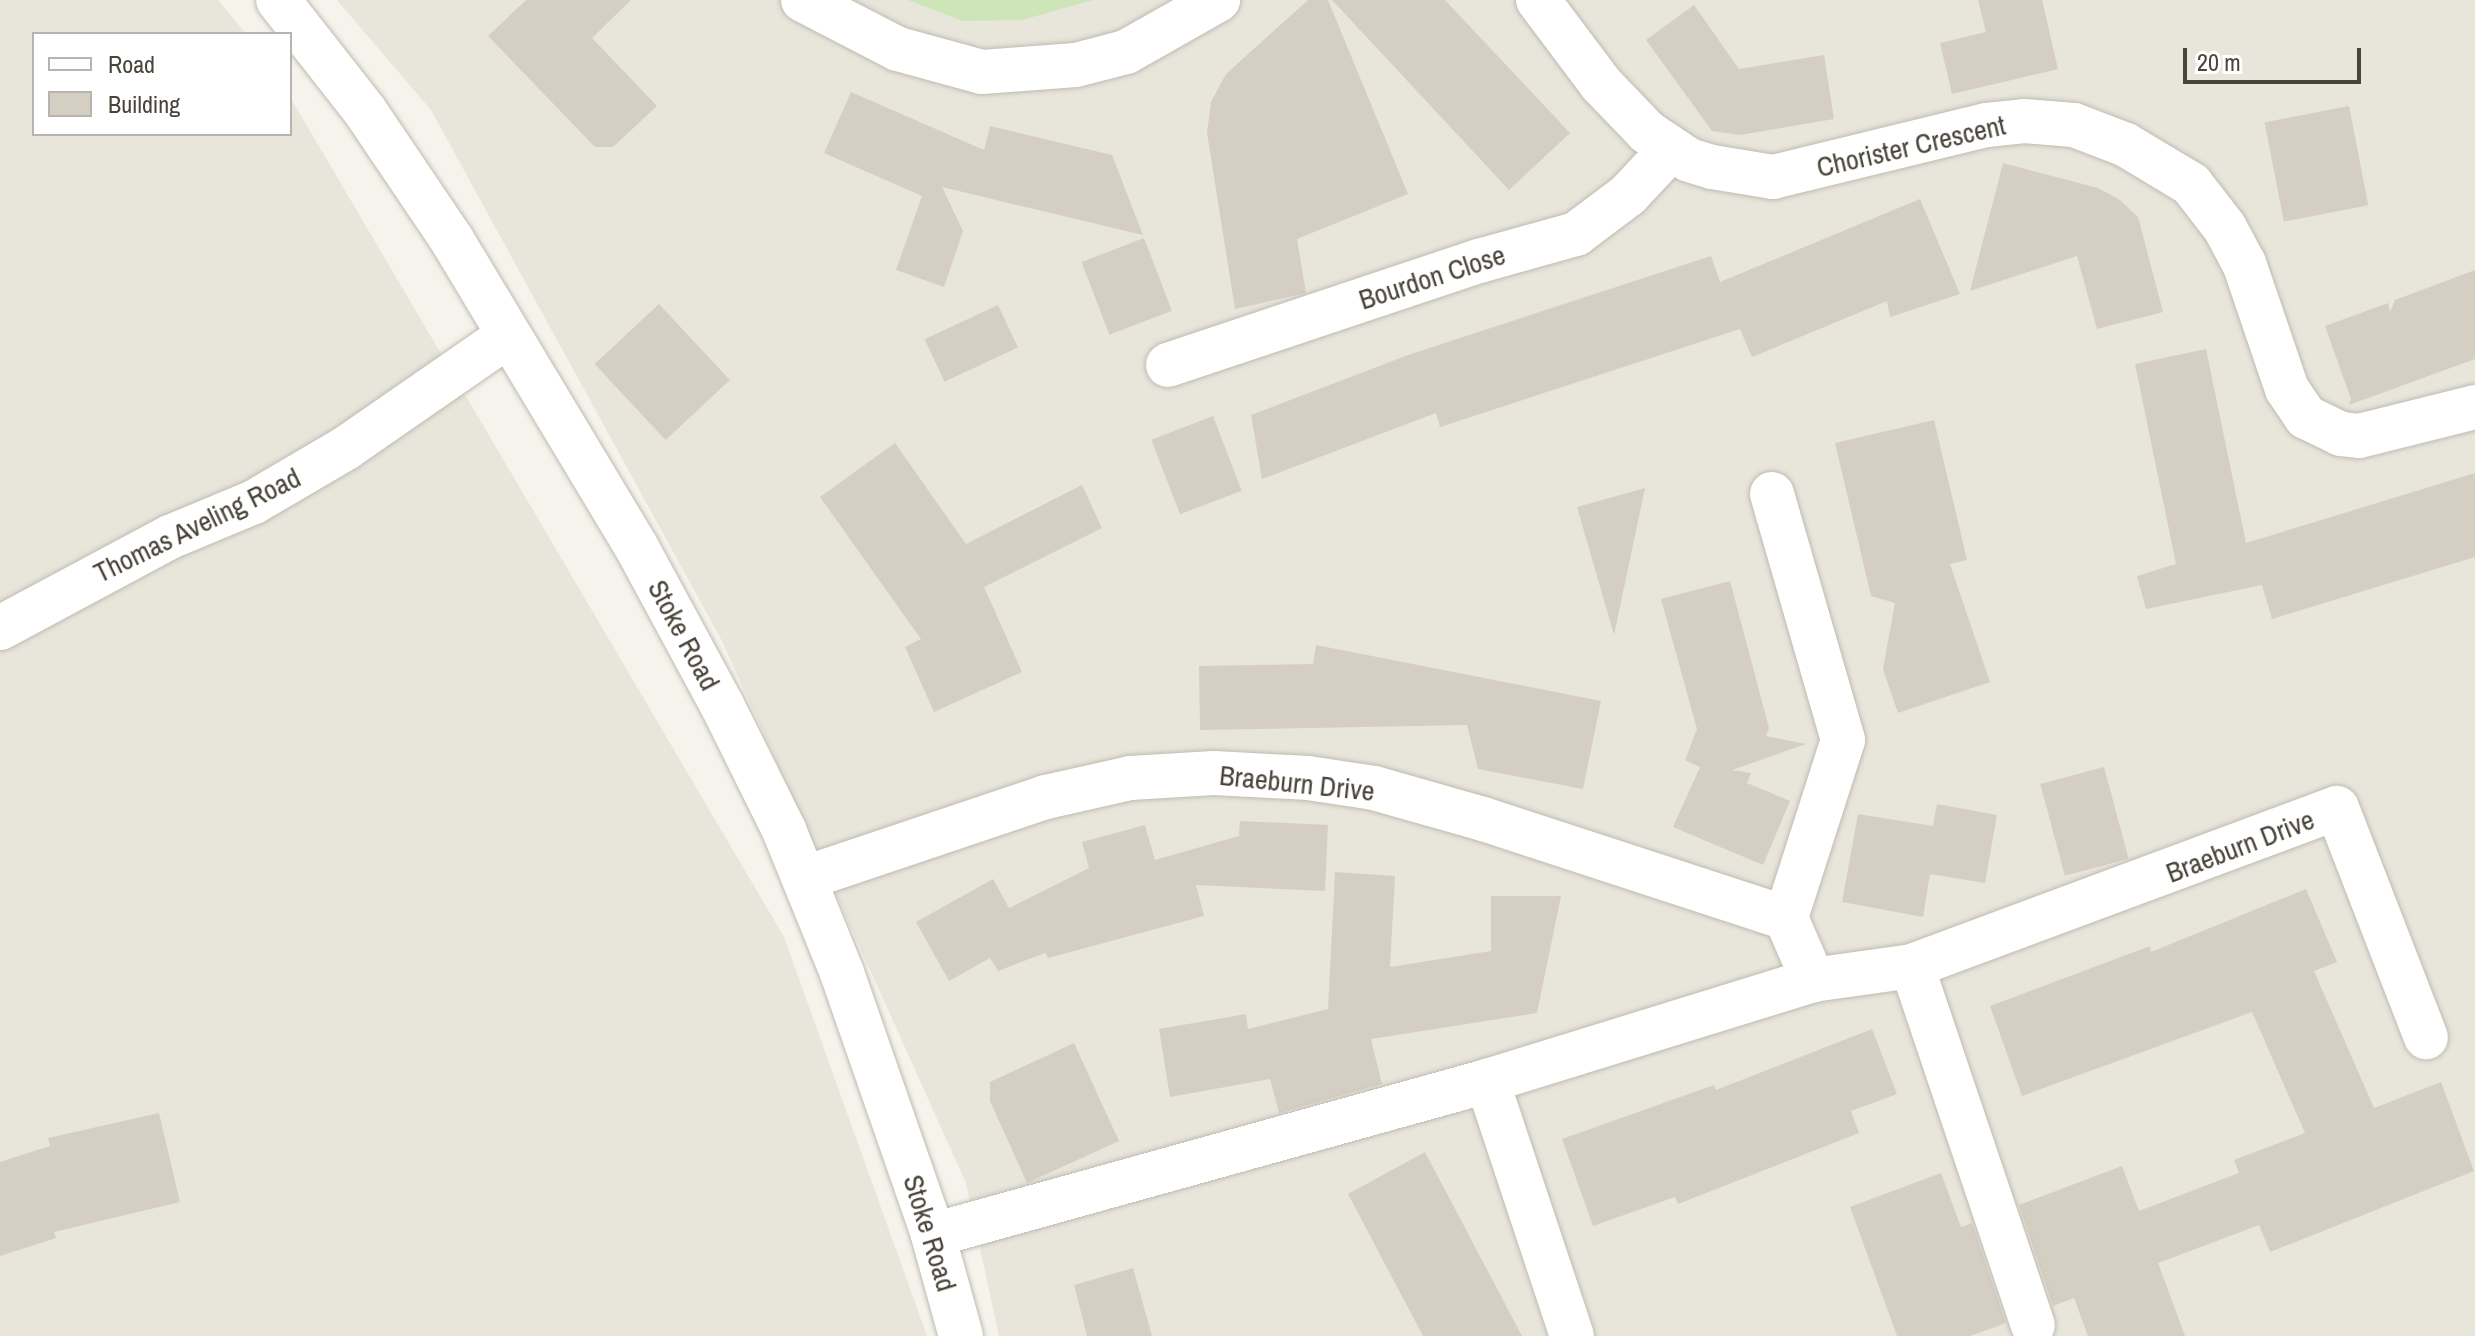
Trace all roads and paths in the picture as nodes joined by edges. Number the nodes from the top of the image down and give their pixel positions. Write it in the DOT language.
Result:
graph roads {
  1 [pos="803,0"];
  2 [pos="1218,0"];
  3 [pos="1538,0"];
  4 [pos="293,5"];
  5 [pos="1670,150"];
  6 [pos="509,335"];
  7 [pos="1168,365"];
  8 [pos="2475,407"];
  9 [pos="1772,494"];
  10 [pos="0,628"];
  11 [pos="805,878"];
  12 [pos="1786,918"];
  13 [pos="1912,966"];
  14 [pos="1813,980"];
  15 [pos="2426,1037"];
  16 [pos="1487,1081"];
  17 [pos="933,1235"];
  18 [pos="2033,1325"];
  19 [pos="961,1336"];
  20 [pos="1572,1336"];
  1 -- 2 [label="street"];
  3 -- 5 [label="street, Chorister Crescent"];
  4 -- 6 [label="street, Stoke Road"];
  5 -- 7 [label="street, Bourdon Close"];
  5 -- 8 [label="street, Chorister Crescent"];
  6 -- 10 [label="street, Thomas Aveling Road"];
  6 -- 11 [label="street, Stoke Road"];
  9 -- 12 [label="street"];
  11 -- 12 [label="street, Braeburn Drive"];
  11 -- 17 [label="street, Stoke Road"];
  12 -- 14 [label="street"];
  13 -- 14 [label="street, Braeburn Drive"];
  13 -- 15 [label="street, Braeburn Drive"];
  13 -- 18 [label="street"];
  14 -- 16 [label="street, Braeburn Drive"];
  16 -- 17 [label="street, Braeburn Drive"];
  16 -- 20 [label="street"];
  17 -- 19 [label="street, Stoke Road"];
}
